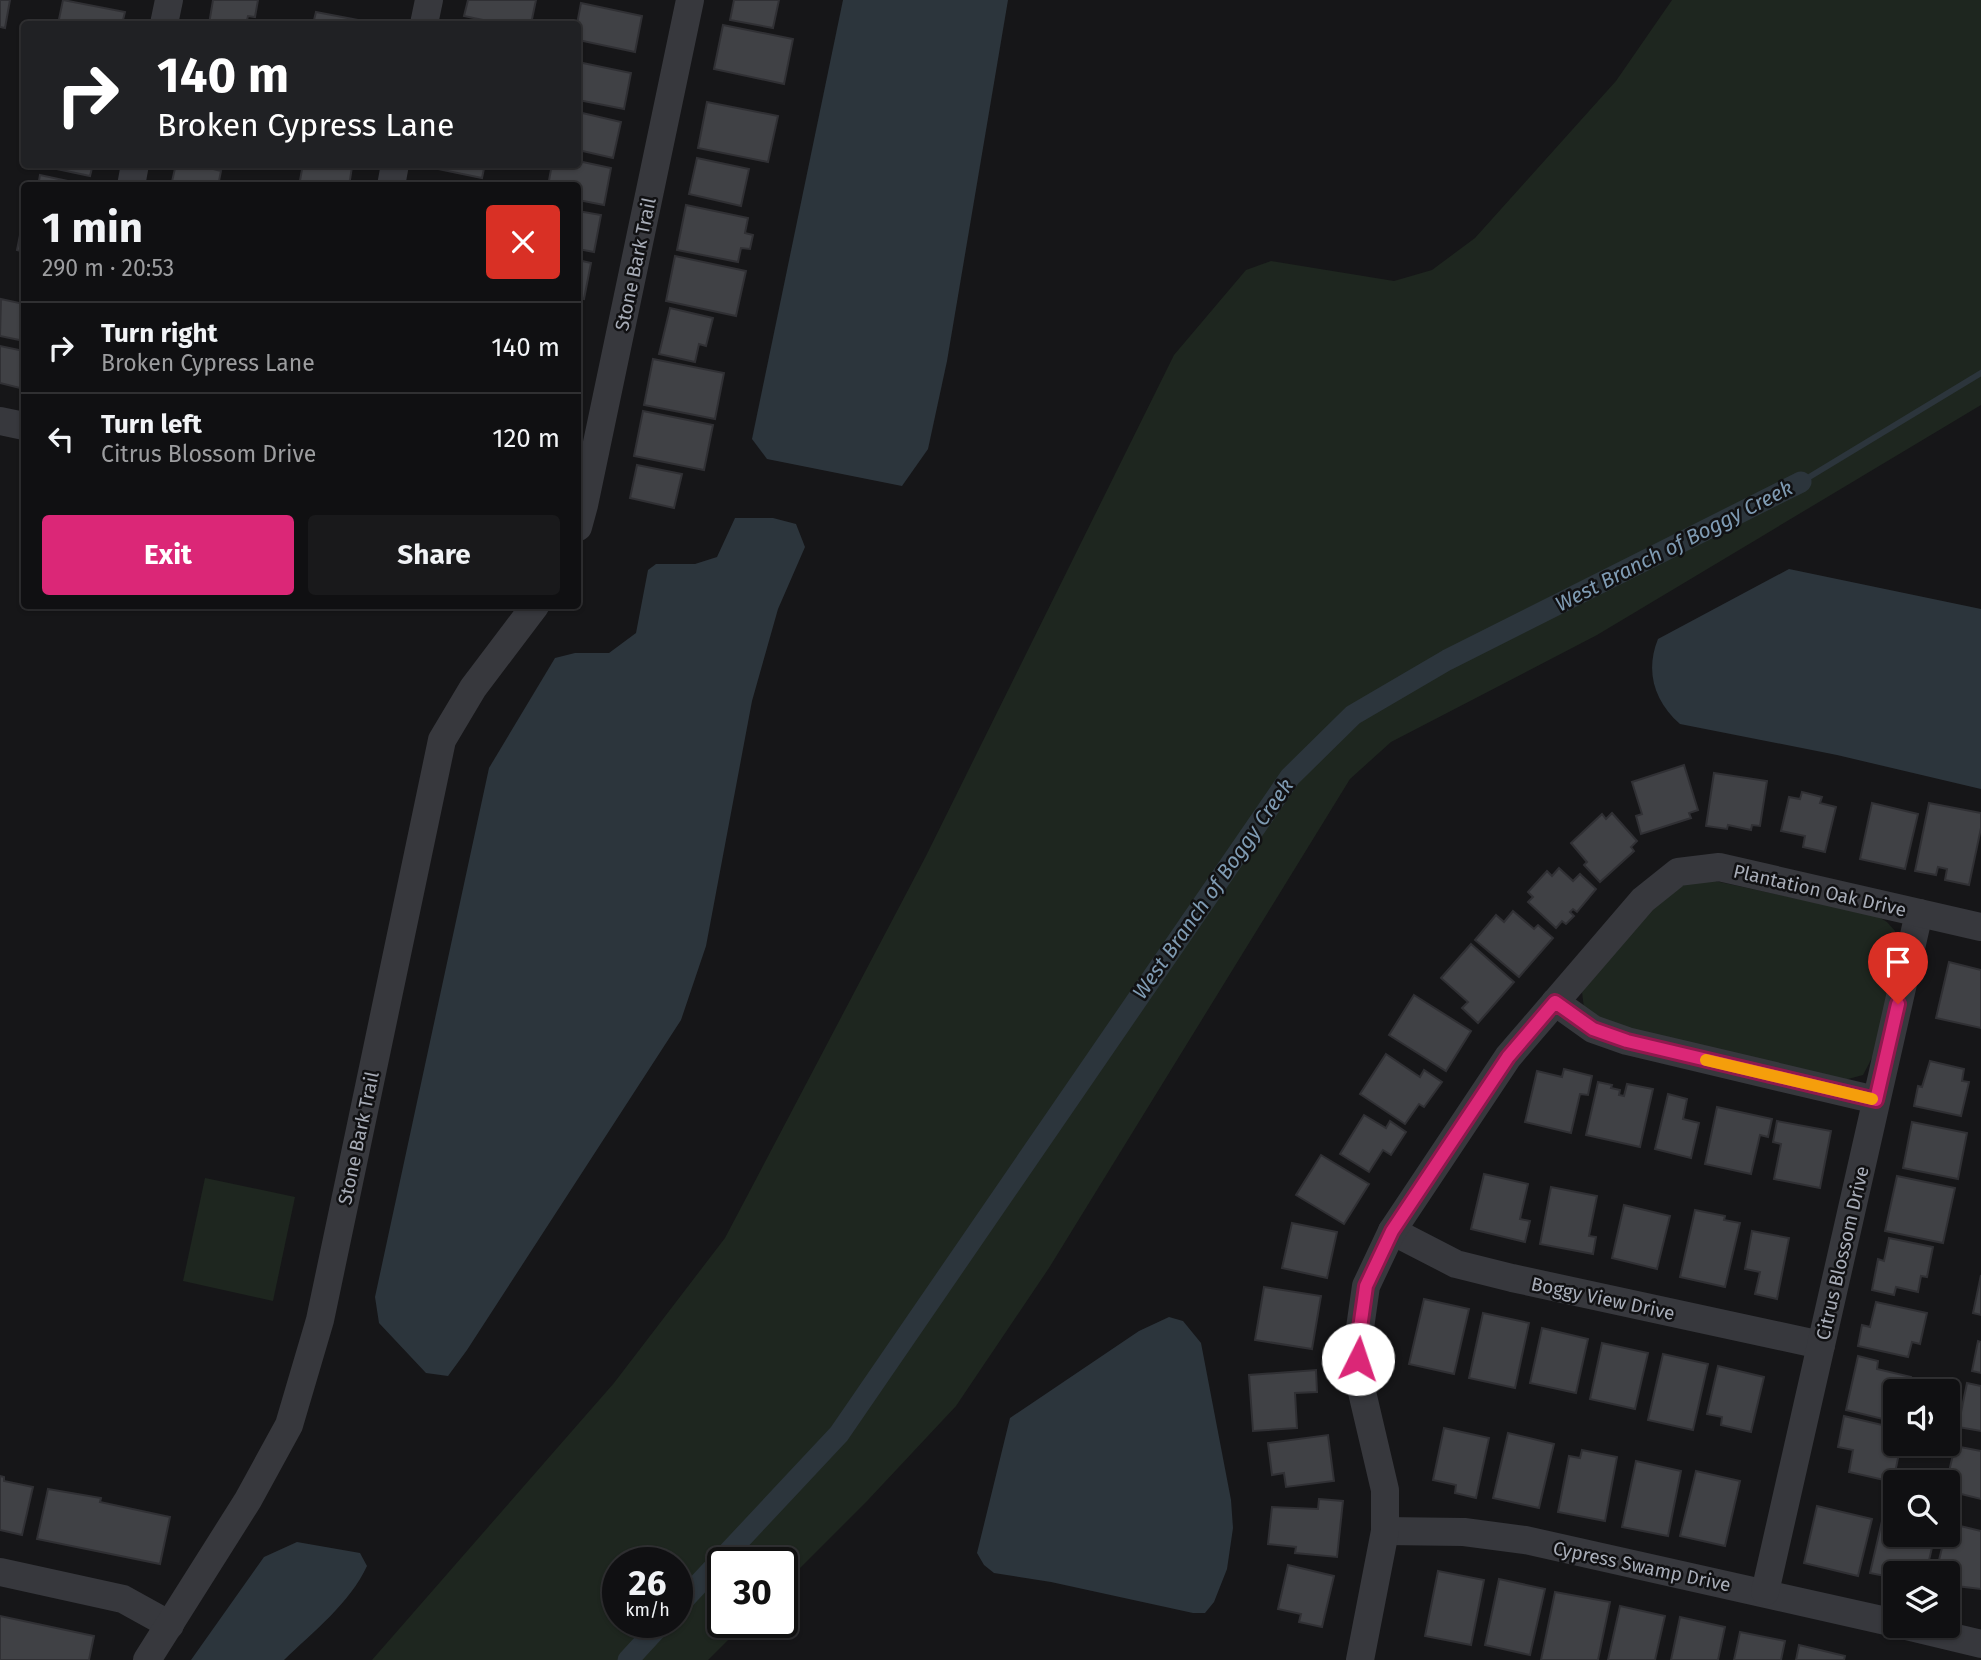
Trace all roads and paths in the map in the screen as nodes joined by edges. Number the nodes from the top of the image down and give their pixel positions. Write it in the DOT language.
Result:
graph roads {
  1 [pos="169,0"];
  2 [pos="429,0"];
  3 [pos="690,0"];
  4 [pos="165,21"];
  5 [pos="425,21"];
  6 [pos="0,421"];
  7 [pos="21,425"];
  8 [pos="581,516"];
  9 [pos="533,609"];
  10 [pos="1919,913"];
  11 [pos="1981,927"];
  12 [pos="1555,1002"];
  13 [pos="1876,1100"];
  14 [pos="1392,1231"];
  15 [pos="1821,1345"];
  16 [pos="1385,1531"];
  17 [pos="0,1572"];
  18 [pos="1765,1592"];
  19 [pos="1883,1620"];
  20 [pos="170,1625"];
  21 [pos="1956,1638"];
  22 [pos="1981,1644"];
  23 [pos="147,1660"];
  24 [pos="1360,1660"];
  1 -- 4 [label="street"];
  2 -- 5 [label="street"];
  3 -- 8 [label="street, Stone Bark Trail"];
  6 -- 7 [label="street"];
  9 -- 20 [label="street, Stone Bark Trail"];
  10 -- 11 [label="street, Plantation Oak Drive"];
  10 -- 12 [label="street, Plantation Oak Drive"];
  10 -- 13 [label="street, Citrus Blossom Drive"];
  12 -- 13 [label="street"];
  12 -- 14 [label="street, Plantation Oak Drive"];
  13 -- 15 [label="street, Citrus Blossom Drive"];
  14 -- 15 [label="street, Boggy View Drive"];
  14 -- 16 [label="street, Plantation Oak Drive"];
  15 -- 18 [label="street, Citrus Blossom Drive"];
  16 -- 18 [label="street, Cypress Swamp Drive"];
  16 -- 24 [label="street, Plantation Oak Drive"];
  17 -- 20 [label="street"];
  18 -- 19 [label="street, Cypress Swamp Drive"];
  20 -- 23 [label="street, Stone Bark Trail"];
  21 -- 22 [label="street"];
}
